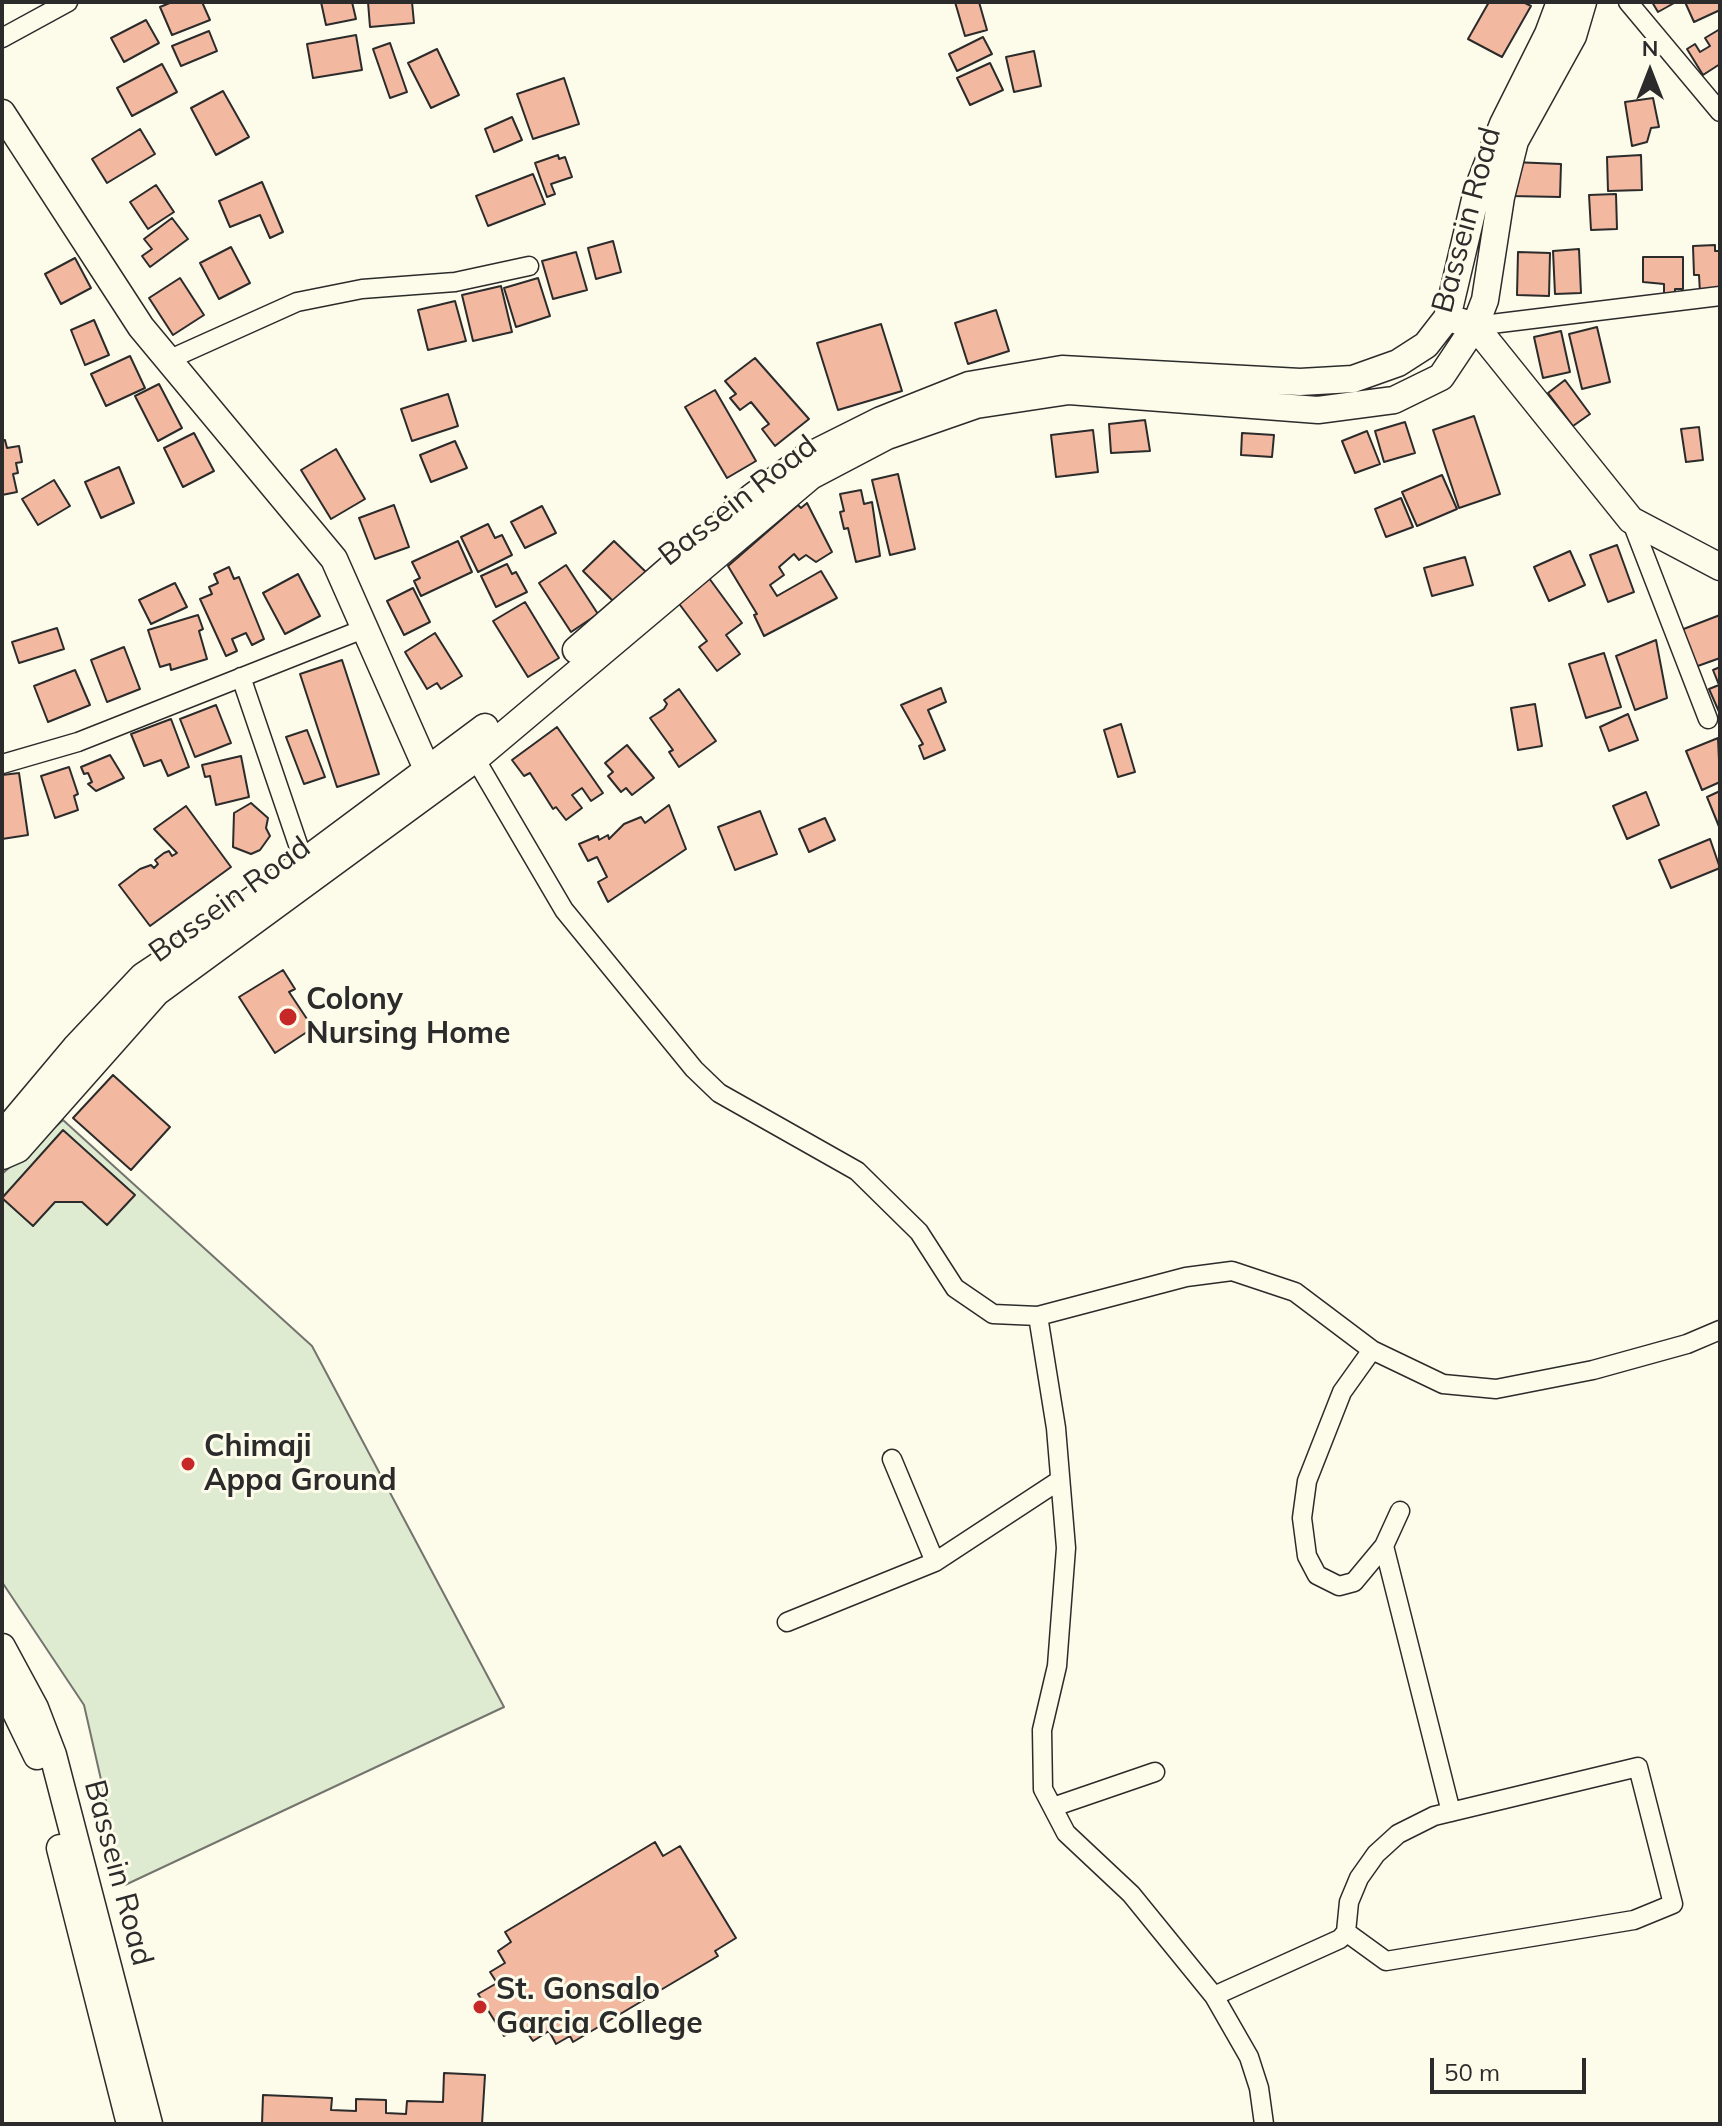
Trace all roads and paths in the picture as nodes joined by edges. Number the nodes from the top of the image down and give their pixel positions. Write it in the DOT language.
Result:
graph roads {
  1 [pos="68,2"];
  2 [pos="1560,2"];
  3 [pos="1583,2"];
  4 [pos="1628,2"];
  5 [pos="2,38"];
  6 [pos="1720,112"];
  7 [pos="2,113"];
  8 [pos="529,266"];
  9 [pos="1720,296"];
  10 [pos="1447,318"];
  11 [pos="1475,326"];
  12 [pos="168,360"];
  13 [pos="1631,520"];
  14 [pos="1720,567"];
  15 [pos="366,628"];
  16 [pos="241,677"];
  17 [pos="1708,719"];
  18 [pos="470,751"];
  19 [pos="2,764"];
  20 [pos="431,779"];
  21 [pos="307,871"];
  22 [pos="2,1135"];
  23 [pos="2,1156"];
  24 [pos="1038,1316"];
  25 [pos="1720,1330"];
  26 [pos="1372,1350"];
  27 [pos="892,1459"];
  28 [pos="1060,1480"];
  29 [pos="1400,1511"];
  30 [pos="1384,1546"];
  31 [pos="935,1562"];
  32 [pos="787,1622"];
  33 [pos="2,1647"];
  34 [pos="2,1684"];
  35 [pos="1155,1772"];
  36 [pos="1053,1807"];
  37 [pos="1451,1812"];
  38 [pos="1346,1932"];
  39 [pos="1214,1996"];
  40 [pos="130,2124"];
  41 [pos="149,2124"];
  42 [pos="1264,2124"];
  1 -- 5 [label="street"];
  2 -- 10 [label="main road, Bassein Road"];
  3 -- 11 [label="main road, Bassein Road"];
  4 -- 6 [label="street"];
  7 -- 12 [label="main road"];
  8 -- 12 [label="street"];
  9 -- 11 [label="street"];
  10 -- 11 [label="main road"];
  10 -- 18 [label="main road, Bassein Road"];
  11 -- 13 [label="main road"];
  11 -- 18 [label="main road, Bassein Road"];
  12 -- 15 [label="main road"];
  13 -- 14 [label="main road"];
  13 -- 17 [label="street"];
  15 -- 16 [label="street"];
  15 -- 20 [label="main road"];
  16 -- 19 [label="street"];
  16 -- 21 [label="street"];
  18 -- 20 [label="main road, Bassein Road"];
  18 -- 24 [label="street"];
  20 -- 21 [label="main road, Bassein Road"];
  21 -- 22 [label="main road, Bassein Road"];
  21 -- 23 [label="main road, Bassein Road"];
  24 -- 26 [label="street"];
  24 -- 28 [label="street"];
  25 -- 26 [label="street"];
  26 -- 30 [label="street"];
  27 -- 31 [label="street"];
  28 -- 31 [label="street"];
  28 -- 36 [label="street"];
  29 -- 30 [label="street"];
  30 -- 37 [label="street"];
  31 -- 32 [label="street"];
  33 -- 41 [label="main road, Bassein Road"];
  34 -- 40 [label="main road, Bassein Road"];
  35 -- 36 [label="street"];
  36 -- 39 [label="street"];
  37 -- 38 [label="street"];
  37 -- 38 [label="street"];
  38 -- 39 [label="street"];
  39 -- 42 [label="street"];
}
